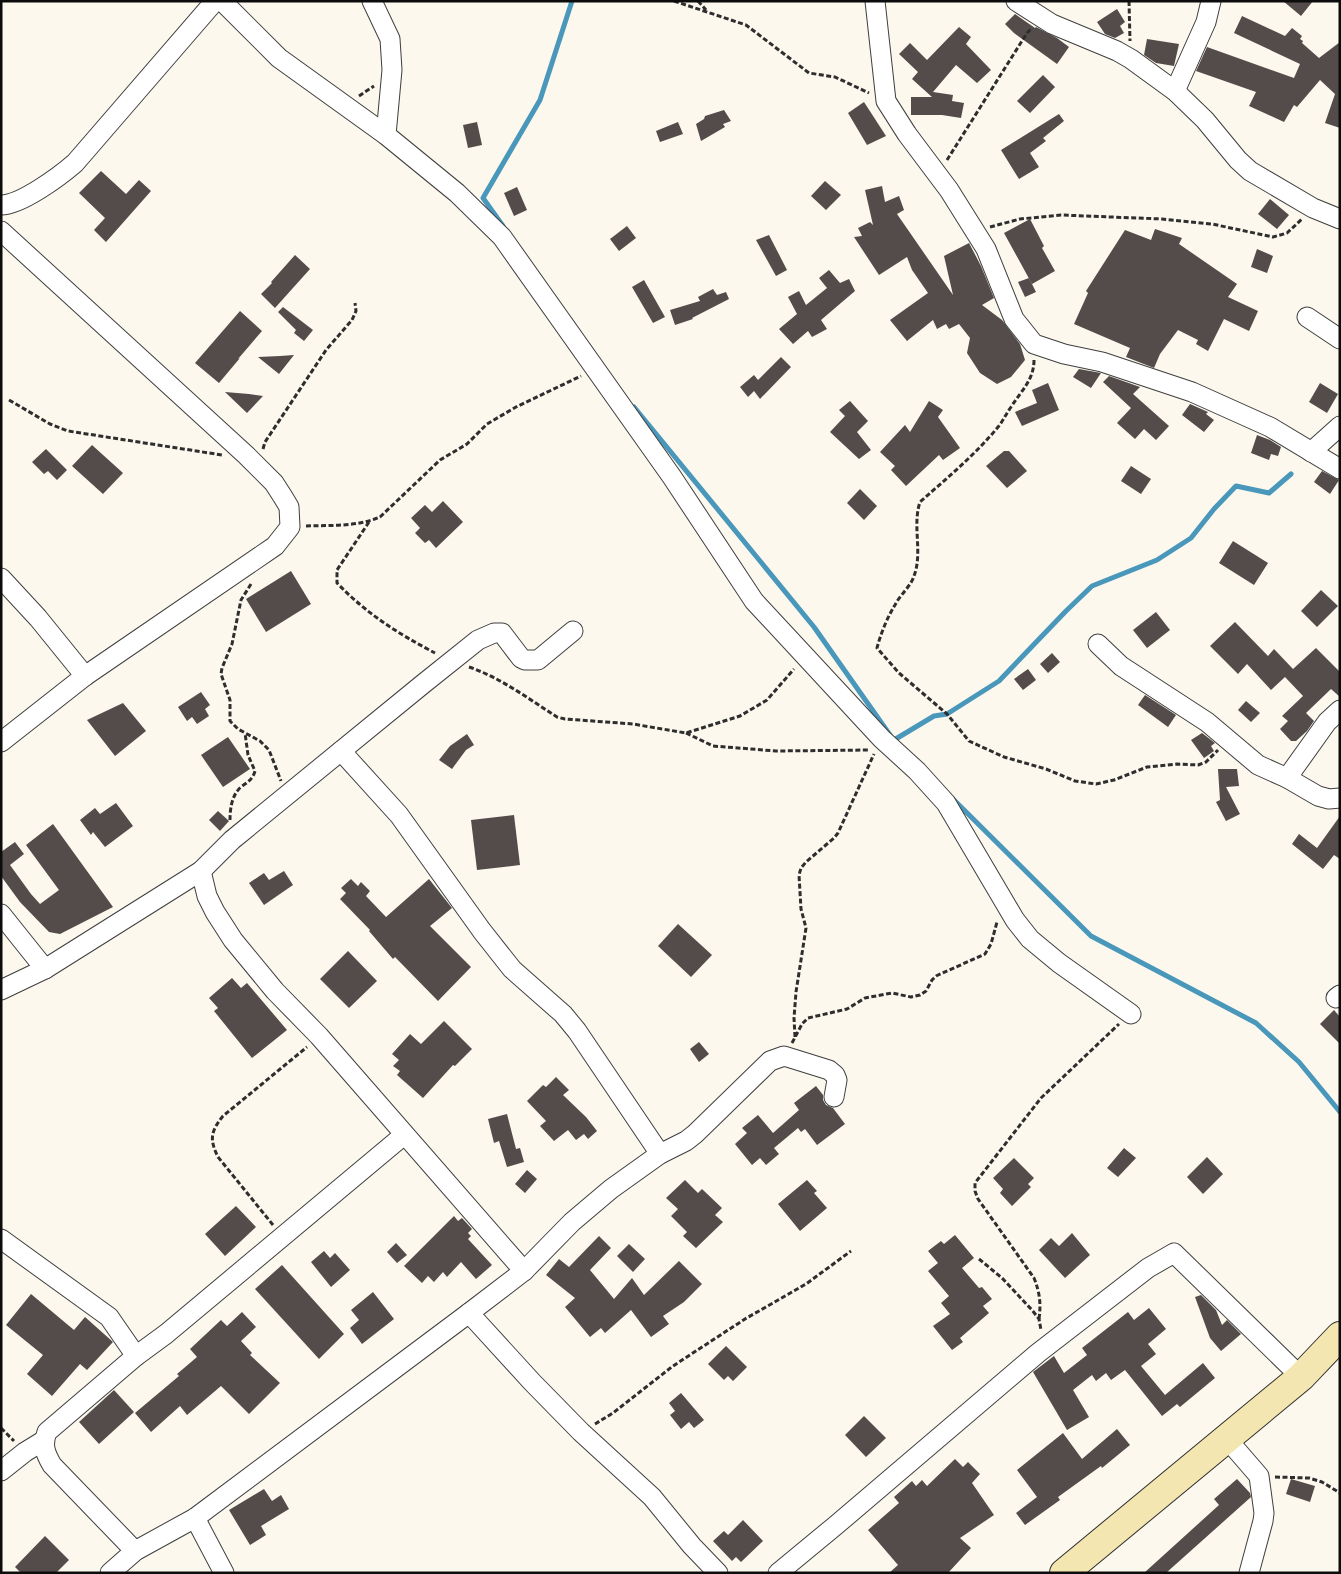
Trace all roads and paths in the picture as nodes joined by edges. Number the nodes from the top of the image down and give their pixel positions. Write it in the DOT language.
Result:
graph roads {
  1 [pos="215,1"];
  2 [pos="222,1"];
  3 [pos="372,1"];
  4 [pos="674,1"];
  5 [pos="698,1"];
  6 [pos="875,1"];
  7 [pos="1016,1"];
  8 [pos="1129,1"];
  9 [pos="1211,1"];
  10 [pos="706,10"];
  11 [pos="1042,17"];
  12 [pos="1131,59"];
  13 [pos="392,70"];
  14 [pos="1175,91"];
  15 [pos="886,101"];
  16 [pos="342,102"];
  17 [pos="386,134"];
  18 [pos="938,175"];
  19 [pos="1,205"];
  20 [pos="1314,208"];
  21 [pos="1340,219"];
  22 [pos="1,231"];
  23 [pos="975,231"];
  24 [pos="355,303"];
  25 [pos="1307,317"];
  26 [pos="1340,339"];
  27 [pos="1034,344"];
  28 [pos="596,368"];
  29 [pos="9,400"];
  30 [pos="1340,426"];
  31 [pos="1311,452"];
  32 [pos="253,462"];
  33 [pos="1340,469"];
  34 [pos="369,522"];
  35 [pos="290,527"];
  36 [pos="256,577"];
  37 [pos="1,578"];
  38 [pos="574,631"];
  39 [pos="1098,644"];
  40 [pos="806,656"];
  41 [pos="451,661"];
  42 [pos="85,676"];
  43 [pos="1340,710"];
  44 [pos="245,733"];
  45 [pos="686,733"];
  46 [pos="1229,740"];
  47 [pos="1,742"];
  48 [pos="341,751"];
  49 [pos="1287,778"];
  50 [pos="285,796"];
  51 [pos="1340,798"];
  52 [pos="232,840"];
  53 [pos="201,871"];
  54 [pos="1003,898"];
  55 [pos="1,914"];
  56 [pos="45,969"];
  57 [pos="1,990"];
  58 [pos="1131,1014"];
  59 [pos="319,1036"];
  60 [pos="795,1037"];
  61 [pos="784,1056"];
  62 [pos="834,1097"];
  63 [pos="404,1135"];
  64 [pos="660,1154"];
  65 [pos="283,1237"];
  66 [pos="1,1239"];
  67 [pos="851,1251"];
  68 [pos="979,1259"];
  69 [pos="524,1271"];
  70 [pos="469,1314"];
  71 [pos="1039,1319"];
  72 [pos="1340,1336"];
  73 [pos="1038,1353"];
  74 [pos="136,1356"];
  75 [pos="1301,1377"];
  76 [pos="581,1432"];
  77 [pos="1227,1439"];
  78 [pos="44,1441"];
  79 [pos="1,1471"];
  80 [pos="1259,1476"];
  81 [pos="1340,1493"];
  82 [pos="195,1518"];
  83 [pos="135,1551"];
  84 [pos="110,1573"];
  85 [pos="224,1573"];
  86 [pos="718,1573"];
  87 [pos="778,1573"];
  88 [pos="1064,1573"];
  89 [pos="1250,1573"];
  1 -- 19 [label="street"];
  2 -- 16 [label="street"];
  3 -- 13 [label="street"];
  4 -- 10 [label="path"];
  5 -- 10 [label="path"];
  6 -- 15 [label="street"];
  7 -- 11 [label="street"];
  8 -- 12 [label="path"];
  9 -- 14 [label="street"];
  10 -- 15 [label="path"];
  11 -- 12 [label="street"];
  11 -- 18 [label="path"];
  12 -- 14 [label="street"];
  13 -- 16 [label="path"];
  13 -- 17 [label="street"];
  14 -- 20 [label="street"];
  15 -- 18 [label="street"];
  16 -- 17 [label="street"];
  17 -- 28 [label="street"];
  18 -- 23 [label="street"];
  20 -- 21 [label="street"];
  20 -- 23 [label="path"];
  22 -- 32 [label="street"];
  23 -- 27 [label="street"];
  24 -- 32 [label="path"];
  25 -- 26 [label="street"];
  27 -- 31 [label="street"];
  27 -- 46 [label="path"];
  28 -- 34 [label="path"];
  28 -- 40 [label="street"];
  29 -- 32 [label="path"];
  30 -- 31 [label="street"];
  31 -- 33 [label="street"];
  32 -- 35 [label="street"];
  34 -- 35 [label="path"];
  34 -- 41 [label="path"];
  35 -- 42 [label="street"];
  36 -- 44 [label="path"];
  37 -- 42 [label="street"];
  38 -- 41 [label="street"];
  39 -- 46 [label="street"];
  40 -- 45 [label="path"];
  40 -- 54 [label="street"];
  41 -- 45 [label="path"];
  41 -- 48 [label="street"];
  42 -- 47 [label="street"];
  43 -- 49 [label="street"];
  44 -- 50 [label="path"];
  44 -- 52 [label="path"];
  45 -- 60 [label="path"];
  46 -- 49 [label="street"];
  48 -- 50 [label="street"];
  48 -- 64 [label="street"];
  49 -- 51 [label="street"];
  50 -- 52 [label="street"];
  52 -- 53 [label="street"];
  53 -- 56 [label="street"];
  53 -- 59 [label="street"];
  54 -- 58 [label="street"];
  54 -- 60 [label="path"];
  55 -- 56 [label="street"];
  56 -- 57 [label="street"];
  58 -- 71 [label="path"];
  59 -- 63 [label="street"];
  59 -- 65 [label="path"];
  60 -- 61 [label="path"];
  61 -- 62 [label="street"];
  61 -- 64 [label="street"];
  63 -- 65 [label="street"];
  63 -- 69 [label="street"];
  64 -- 69 [label="street"];
  65 -- 74 [label="street"];
  66 -- 74 [label="street"];
  67 -- 76 [label="path"];
  68 -- 71 [label="path"];
  69 -- 70 [label="street"];
  70 -- 76 [label="street"];
  70 -- 82 [label="street"];
  71 -- 73 [label="path"];
  72 -- 75 [label="main road"];
  73 -- 75 [label="street"];
  73 -- 87 [label="street"];
  74 -- 78 [label="street"];
  75 -- 77 [label="main road"];
  76 -- 86 [label="street"];
  77 -- 80 [label="street"];
  77 -- 88 [label="main road"];
  78 -- 79 [label="street"];
  78 -- 83 [label="street"];
  80 -- 81 [label="path"];
  80 -- 89 [label="street"];
  82 -- 83 [label="street"];
  82 -- 85 [label="street"];
  83 -- 84 [label="street"];
}
